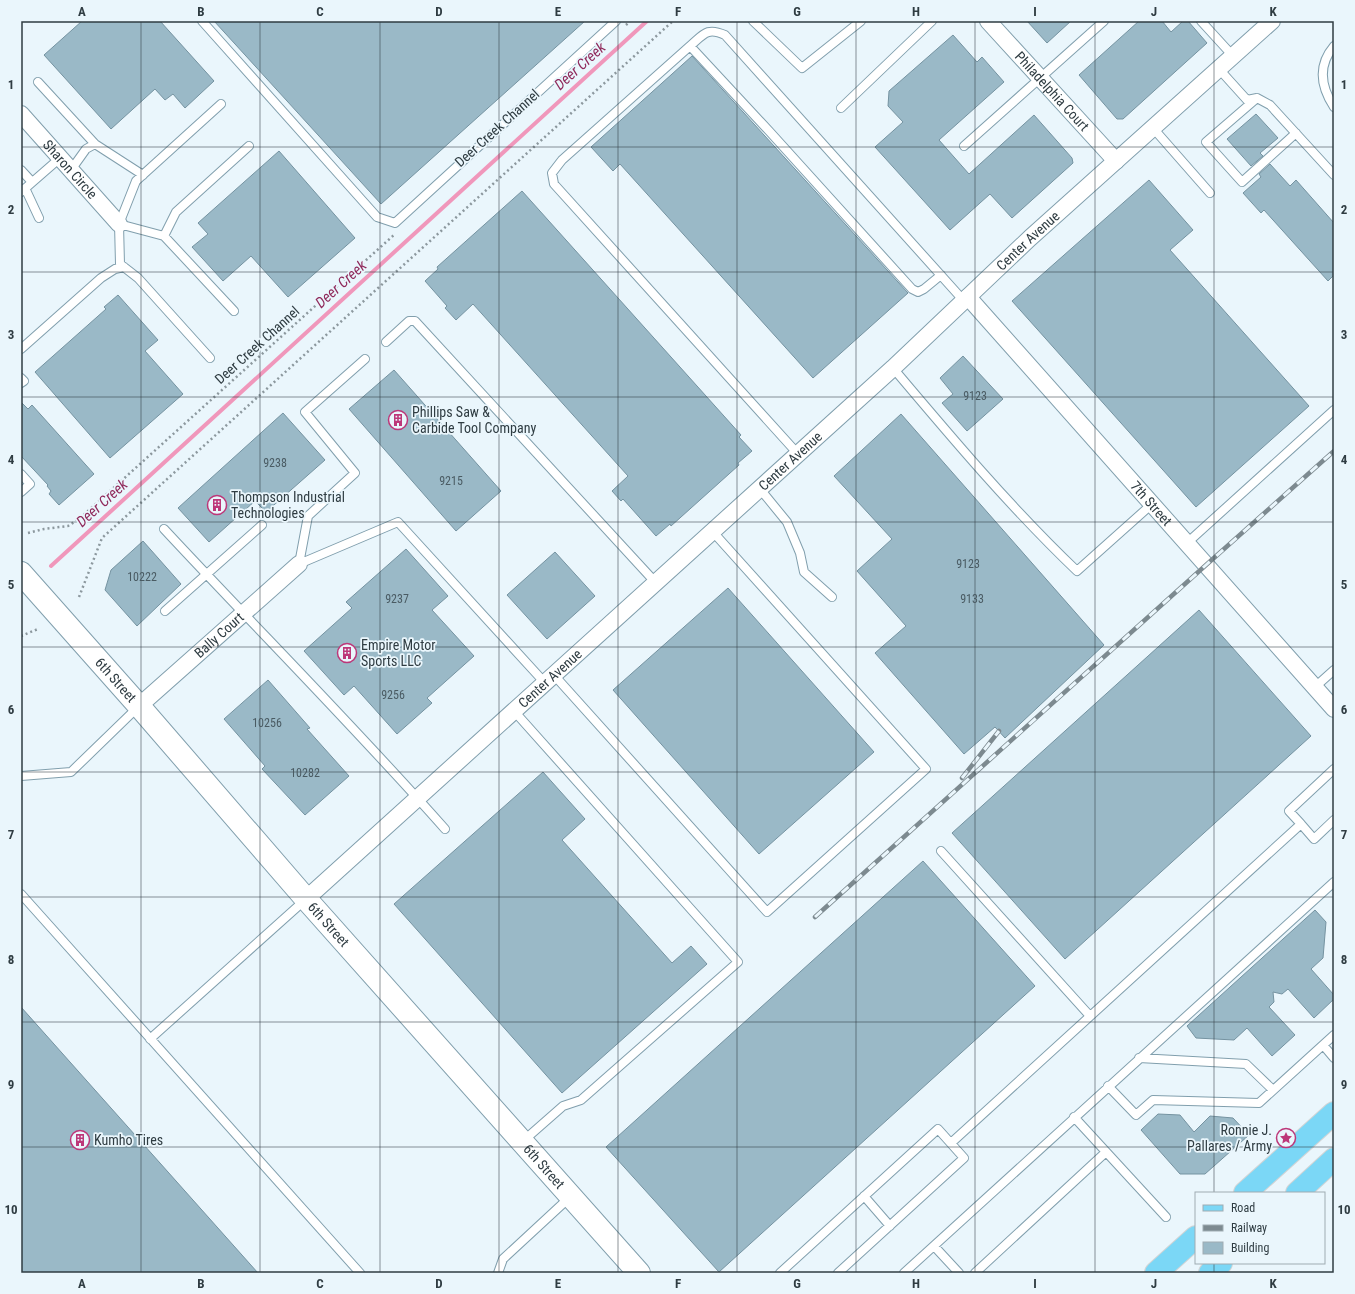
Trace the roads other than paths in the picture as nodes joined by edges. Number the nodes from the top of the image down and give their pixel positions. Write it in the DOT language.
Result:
graph roads {
  1 [pos="202,21"];
  2 [pos="616,21"];
  3 [pos="753,21"];
  4 [pos="861,21"];
  5 [pos="932,21"];
  6 [pos="988,21"];
  7 [pos="1104,21"];
  8 [pos="1201,21"];
  9 [pos="1272,21"];
  10 [pos="690,46"];
  11 [pos="1334,46"];
  12 [pos="1233,56"];
  13 [pos="1219,69"];
  14 [pos="1040,78"];
  15 [pos="38,82"];
  16 [pos="1257,98"];
  17 [pos="221,104"];
  18 [pos="1334,107"];
  19 [pos="841,108"];
  20 [pos="21,114"];
  21 [pos="1153,128"];
  22 [pos="1296,133"];
  23 [pos="95,144"];
  24 [pos="249,146"];
  25 [pos="964,146"];
  26 [pos="60,158"];
  27 [pos="1116,161"];
  28 [pos="21,170"];
  29 [pos="71,170"];
  30 [pos="143,175"];
  31 [pos="1334,175"];
  32 [pos="32,182"];
  33 [pos="23,190"];
  34 [pos="1210,193"];
  35 [pos="40,218"];
  36 [pos="119,224"];
  37 [pos="164,236"];
  38 [pos="124,267"];
  39 [pos="940,275"];
  40 [pos="966,299"];
  41 [pos="234,311"];
  42 [pos="386,342"];
  43 [pos="21,349"];
  44 [pos="210,358"];
  45 [pos="365,359"];
  46 [pos="893,368"];
  47 [pos="21,378"];
  48 [pos="21,383"];
  49 [pos="1334,410"];
  50 [pos="798,454"];
  51 [pos="21,474"];
  52 [pos="760,489"];
  53 [pos="21,492"];
  54 [pos="1152,504"];
  55 [pos="262,525"];
  56 [pos="164,529"];
  57 [pos="713,532"];
  58 [pos="1187,544"];
  59 [pos="299,564"];
  60 [pos="21,573"];
  61 [pos="206,574"];
  62 [pos="656,583"];
  63 [pos="832,597"];
  64 [pos="165,611"];
  65 [pos="243,614"];
  66 [pos="1334,670"];
  67 [pos="550,679"];
  68 [pos="1314,687"];
  69 [pos="140,706"];
  70 [pos="1334,709"];
  71 [pos="514,711"];
  72 [pos="1334,769"];
  73 [pos="21,776"];
  74 [pos="418,798"];
  75 [pos="1334,820"];
  76 [pos="1301,824"];
  77 [pos="445,829"];
  78 [pos="940,851"];
  79 [pos="1334,882"];
  80 [pos="21,894"];
  81 [pos="306,899"];
  82 [pos="1090,1016"];
  83 [pos="1334,1035"];
  84 [pos="150,1039"];
  85 [pos="1323,1045"];
  86 [pos="1139,1058"];
  87 [pos="1334,1058"];
  88 [pos="1108,1086"];
  89 [pos="1273,1090"];
  90 [pos="1334,1113"];
  91 [pos="1074,1117"];
  92 [pos="522,1142"];
  93 [pos="951,1143"];
  94 [pos="1106,1152"];
  95 [pos="1334,1159"];
  96 [pos="1246,1192"];
  97 [pos="1298,1192"];
  98 [pos="571,1196"];
  99 [pos="864,1196"];
  100 [pos="1166,1217"];
  101 [pos="890,1226"];
  102 [pos="1195,1238"];
  103 [pos="934,1246"];
  104 [pos="1220,1264"];
  105 [pos="360,1273"];
  106 [pos="498,1273"];
  107 [pos="639,1273"];
  108 [pos="780,1273"];
  109 [pos="838,1273"];
  110 [pos="904,1273"];
  111 [pos="959,1273"];
  112 [pos="975,1273"];
  113 [pos="1156,1273"];
  114 [pos="1210,1273"];
  1 -- 2 [label="lane"];
  3 -- 4 [label="lane"];
  5 -- 19 [label="lane"];
  6 -- 14 [label="street, Philadelphia Court"];
  7 -- 14 [label="lane"];
  8 -- 12 [label="lane"];
  9 -- 12 [label="street, Center Avenue"];
  10 -- 39 [label="lane"];
  10 -- 39 [label="lane"];
  10 -- 50 [label="lane"];
  11 -- 18 [label="lane"];
  12 -- 13 [label="street, Center Avenue"];
  13 -- 16 [label="lane"];
  13 -- 21 [label="street, Center Avenue"];
  14 -- 25 [label="lane"];
  14 -- 27 [label="street, Philadelphia Court"];
  15 -- 23 [label="lane"];
  16 -- 22 [label="lane"];
  16 -- 22 [label="lane"];
  17 -- 30 [label="lane"];
  20 -- 26 [label="street, Sharon Circle"];
  21 -- 27 [label="street, Center Avenue"];
  21 -- 34 [label="lane"];
  22 -- 31 [label="lane"];
  23 -- 29 [label="lane"];
  23 -- 30 [label="lane"];
  24 -- 37 [label="lane"];
  26 -- 29 [label="street, Sharon Circle"];
  26 -- 32 [label="lane"];
  27 -- 40 [label="street, Center Avenue"];
  28 -- 32 [label="lane"];
  29 -- 36 [label="street, Sharon Circle"];
  30 -- 36 [label="lane"];
  32 -- 33 [label="lane"];
  33 -- 35 [label="lane"];
  36 -- 37 [label="lane"];
  36 -- 38 [label="lane"];
  37 -- 41 [label="lane"];
  38 -- 43 [label="lane"];
  38 -- 44 [label="lane"];
  39 -- 40 [label="lane"];
  40 -- 46 [label="street, Center Avenue"];
  40 -- 54 [label="street, 7th Street"];
  42 -- 62 [label="lane"];
  45 -- 59 [label="lane"];
  46 -- 50 [label="street, Center Avenue"];
  46 -- 54 [label="lane"];
  47 -- 48 [label="lane"];
  49 -- 58 [label="lane"];
  50 -- 52 [label="street, Center Avenue"];
  51 -- 53 [label="lane"];
  52 -- 57 [label="street, Center Avenue"];
  52 -- 63 [label="lane"];
  54 -- 58 [label="street, 7th Street"];
  55 -- 61 [label="lane"];
  56 -- 61 [label="lane"];
  57 -- 62 [label="street, Center Avenue"];
  57 -- 67 [label="lane"];
  58 -- 68 [label="street, 7th Street"];
  59 -- 65 [label="street, Bally Court"];
  59 -- 67 [label="lane"];
  60 -- 69 [label="main road, 6th Street"];
  61 -- 64 [label="lane"];
  61 -- 65 [label="lane"];
  62 -- 67 [label="street, Center Avenue"];
  65 -- 69 [label="street, Bally Court"];
  65 -- 74 [label="lane"];
  66 -- 68 [label="lane"];
  67 -- 71 [label="street, Center Avenue"];
  68 -- 70 [label="street, 7th Street"];
  69 -- 73 [label="lane"];
  69 -- 81 [label="main road, 6th Street"];
  71 -- 74 [label="street, Center Avenue"];
  71 -- 92 [label="lane"];
  72 -- 76 [label="lane"];
  74 -- 77 [label="lane"];
  74 -- 81 [label="street, Center Avenue"];
  75 -- 76 [label="lane"];
  76 -- 82 [label="lane"];
  78 -- 82 [label="lane"];
  79 -- 86 [label="lane"];
  80 -- 84 [label="lane"];
  81 -- 84 [label="lane"];
  81 -- 92 [label="main road, 6th Street"];
  82 -- 93 [label="lane"];
  83 -- 85 [label="lane"];
  84 -- 105 [label="lane"];
  85 -- 87 [label="lane"];
  85 -- 89 [label="lane"];
  86 -- 88 [label="lane"];
  86 -- 89 [label="lane"];
  88 -- 89 [label="lane"];
  88 -- 91 [label="lane"];
  90 -- 96 [label="main road"];
  91 -- 94 [label="lane"];
  91 -- 103 [label="lane"];
  92 -- 98 [label="main road, 6th Street"];
  93 -- 99 [label="lane"];
  93 -- 101 [label="lane"];
  94 -- 100 [label="lane"];
  94 -- 112 [label="lane"];
  95 -- 97 [label="main road"];
  98 -- 106 [label="lane"];
  98 -- 107 [label="main road, 6th Street"];
  99 -- 101 [label="lane"];
  99 -- 108 [label="lane"];
  101 -- 109 [label="lane"];
  102 -- 113 [label="main road"];
  103 -- 110 [label="lane"];
  103 -- 111 [label="lane"];
  104 -- 114 [label="main road"];
}
